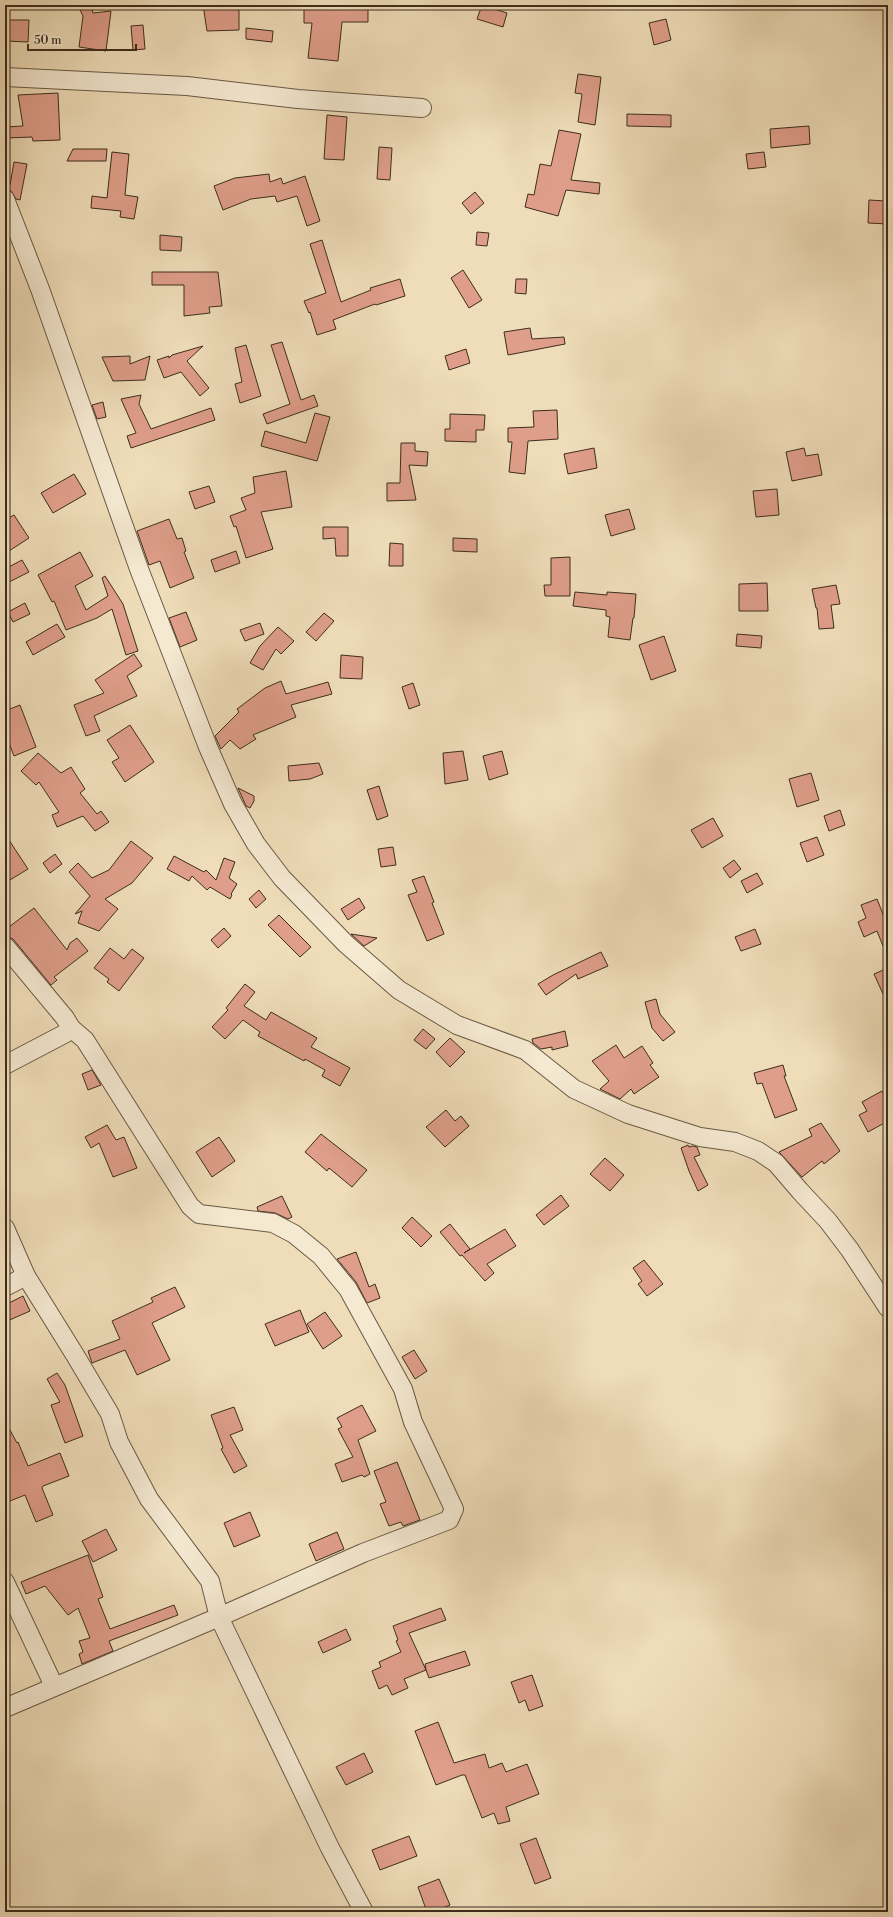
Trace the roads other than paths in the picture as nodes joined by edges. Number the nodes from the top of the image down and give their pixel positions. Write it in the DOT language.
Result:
graph roads {
  1 [pos="5,77"];
  2 [pos="422,108"];
  3 [pos="5,199"];
  4 [pos="5,946"];
  5 [pos="71,1028"];
  6 [pos="5,1065"];
  7 [pos="5,1228"];
  8 [pos="26,1276"];
  9 [pos="5,1286"];
  10 [pos="888,1308"];
  11 [pos="5,1582"];
  12 [pos="219,1618"];
  13 [pos="54,1686"];
  14 [pos="5,1708"];
  15 [pos="364,1912"];
  1 -- 2 [label="street"];
  3 -- 10 [label="street"];
  4 -- 5 [label="street"];
  5 -- 6 [label="street"];
  5 -- 12 [label="street"];
  7 -- 8 [label="street"];
  8 -- 9 [label="street"];
  8 -- 12 [label="street"];
  11 -- 13 [label="street"];
  12 -- 13 [label="street"];
  12 -- 15 [label="street"];
  13 -- 14 [label="street"];
}
